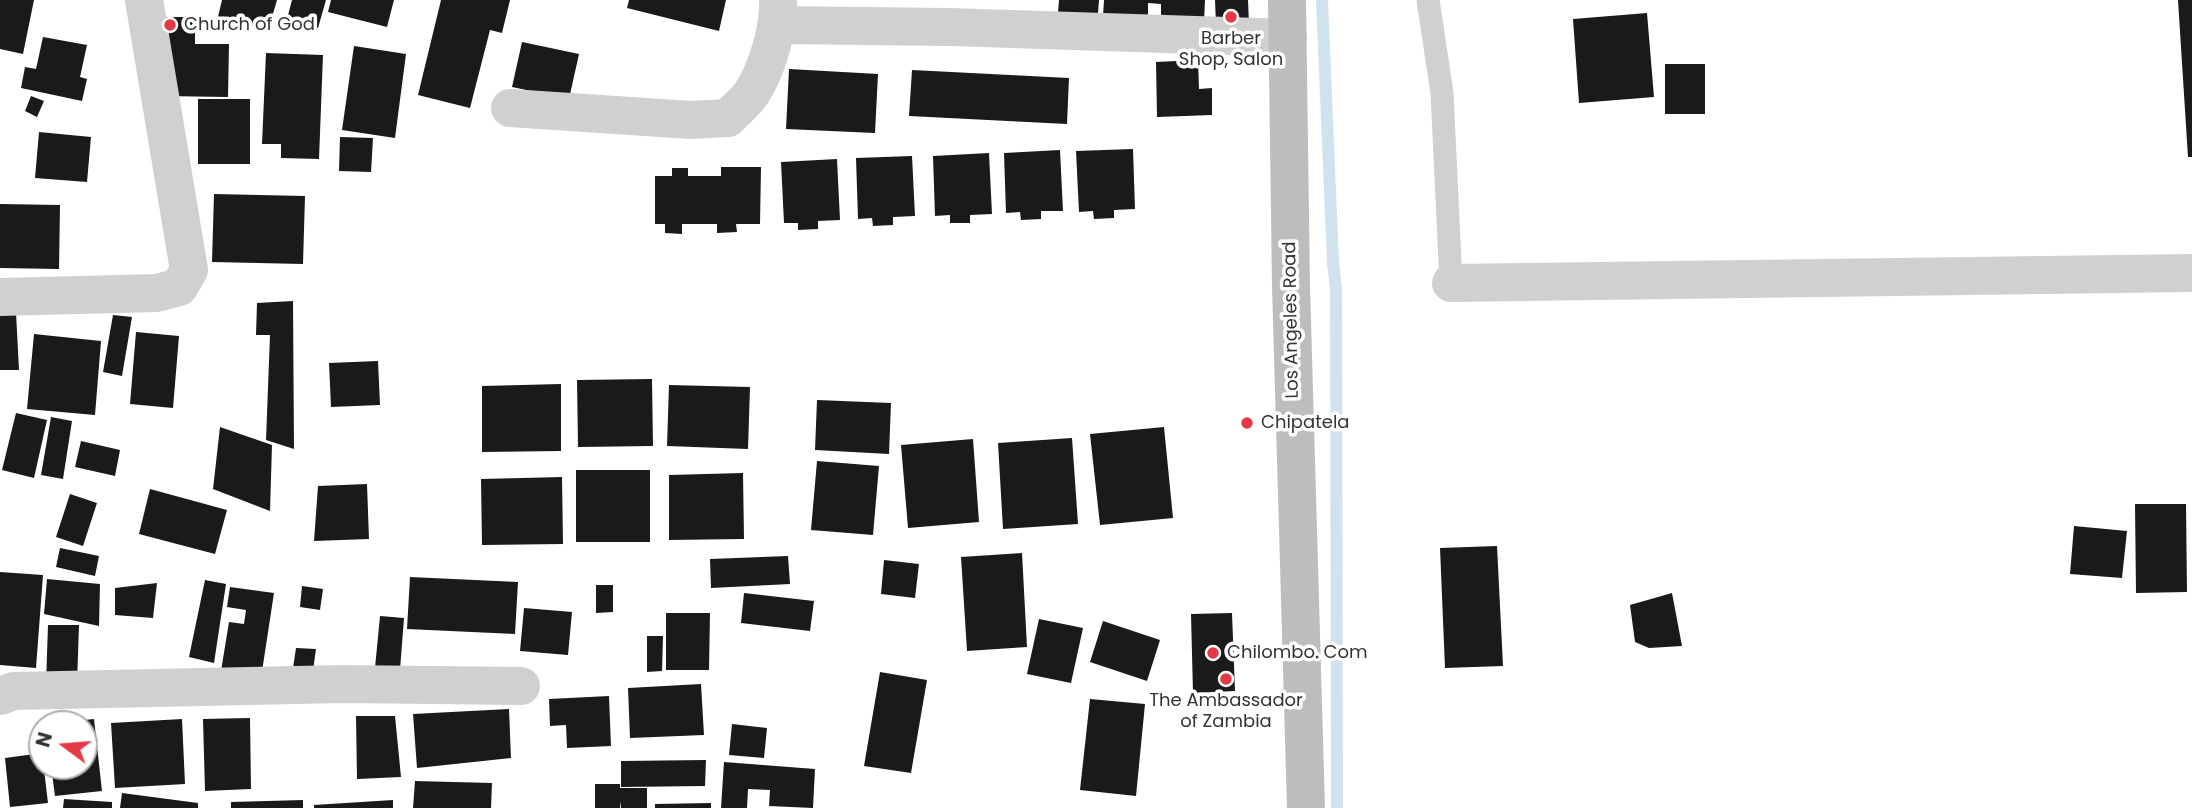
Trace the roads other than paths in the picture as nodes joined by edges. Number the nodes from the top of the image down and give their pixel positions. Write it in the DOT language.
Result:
graph roads {
  1 [pos="144,0"];
  2 [pos="1287,0"];
  3 [pos="1428,0"];
  4 [pos="778,12"];
  5 [pos="1289,38"];
  6 [pos="510,108"];
  7 [pos="2192,273"];
  8 [pos="1451,283"];
  9 [pos="0,297"];
  10 [pos="521,686"];
  11 [pos="0,696"];
  12 [pos="1306,808"];
  1 -- 9 [label="street"];
  2 -- 5 [label="main road, Los Angeles Road"];
  3 -- 8 [label="lane"];
  4 -- 5 [label="street"];
  4 -- 6 [label="street"];
  5 -- 12 [label="main road, Los Angeles Road"];
  7 -- 8 [label="street"];
  10 -- 11 [label="street"];
}
